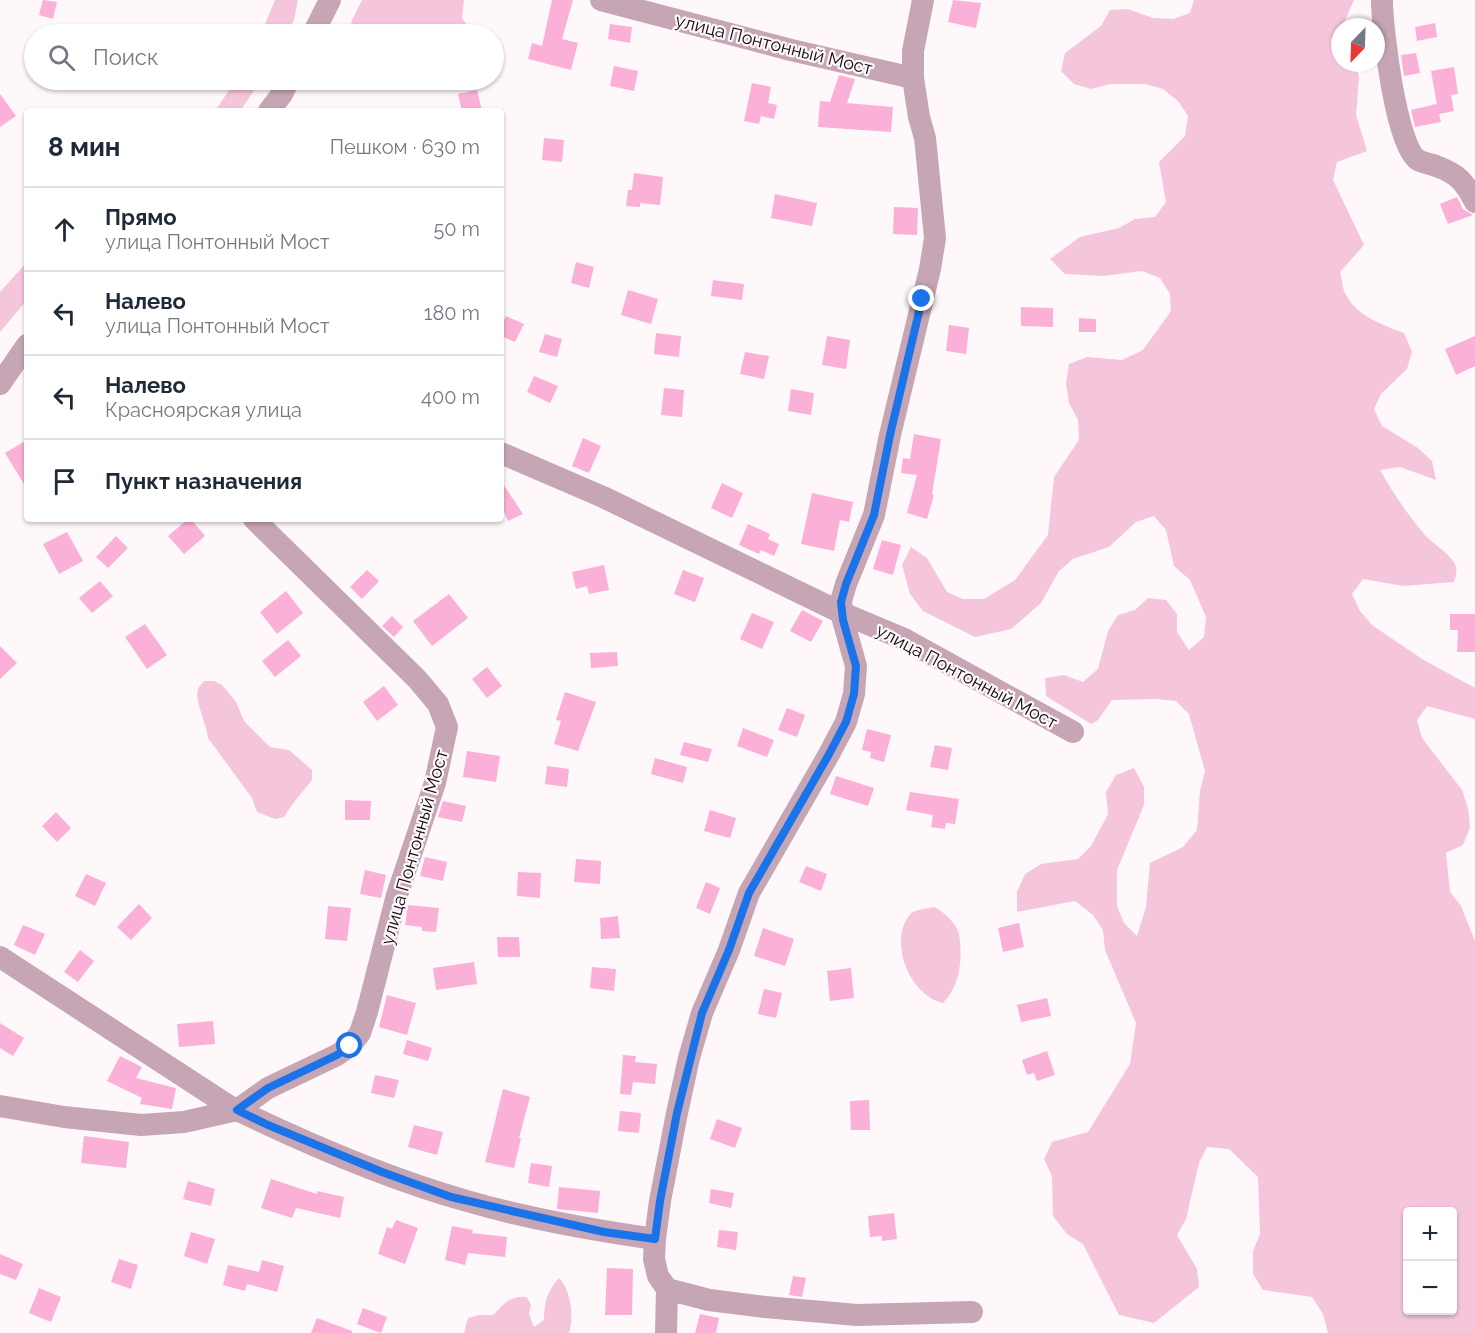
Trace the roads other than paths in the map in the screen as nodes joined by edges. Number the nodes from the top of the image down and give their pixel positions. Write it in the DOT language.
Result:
graph roads {
  1 [pos="330,0"];
  2 [pos="601,0"];
  3 [pos="923,0"];
  4 [pos="1382,0"];
  5 [pos="317,24"];
  6 [pos="913,78"];
  7 [pos="284,90"];
  8 [pos="271,108"];
  9 [pos="1475,202"];
  10 [pos="24,348"];
  11 [pos="3,371"];
  12 [pos="504,454"];
  13 [pos="257,522"];
  14 [pos="842,613"];
  15 [pos="1073,732"];
  16 [pos="0,957"];
  17 [pos="0,1106"];
  18 [pos="237,1110"];
  19 [pos="655,1239"];
  20 [pos="667,1289"];
  21 [pos="972,1312"];
  22 [pos="666,1333"];
  1 -- 5 [label="street"];
  2 -- 6 [label="street, улица Понтонный Мост"];
  3 -- 6 [label="street"];
  4 -- 9 [label="street"];
  6 -- 14 [label="street"];
  7 -- 8 [label="street"];
  10 -- 11 [label="street"];
  12 -- 14 [label="street, улица Понтонный Мост"];
  13 -- 18 [label="street, улица Понтонный Мост"];
  14 -- 15 [label="street, улица Понтонный Мост"];
  14 -- 19 [label="street"];
  16 -- 18 [label="street"];
  17 -- 18 [label="street, улица Понтонный Мост"];
  18 -- 19 [label="street"];
  19 -- 20 [label="street"];
  20 -- 21 [label="street"];
  20 -- 22 [label="street"];
}
